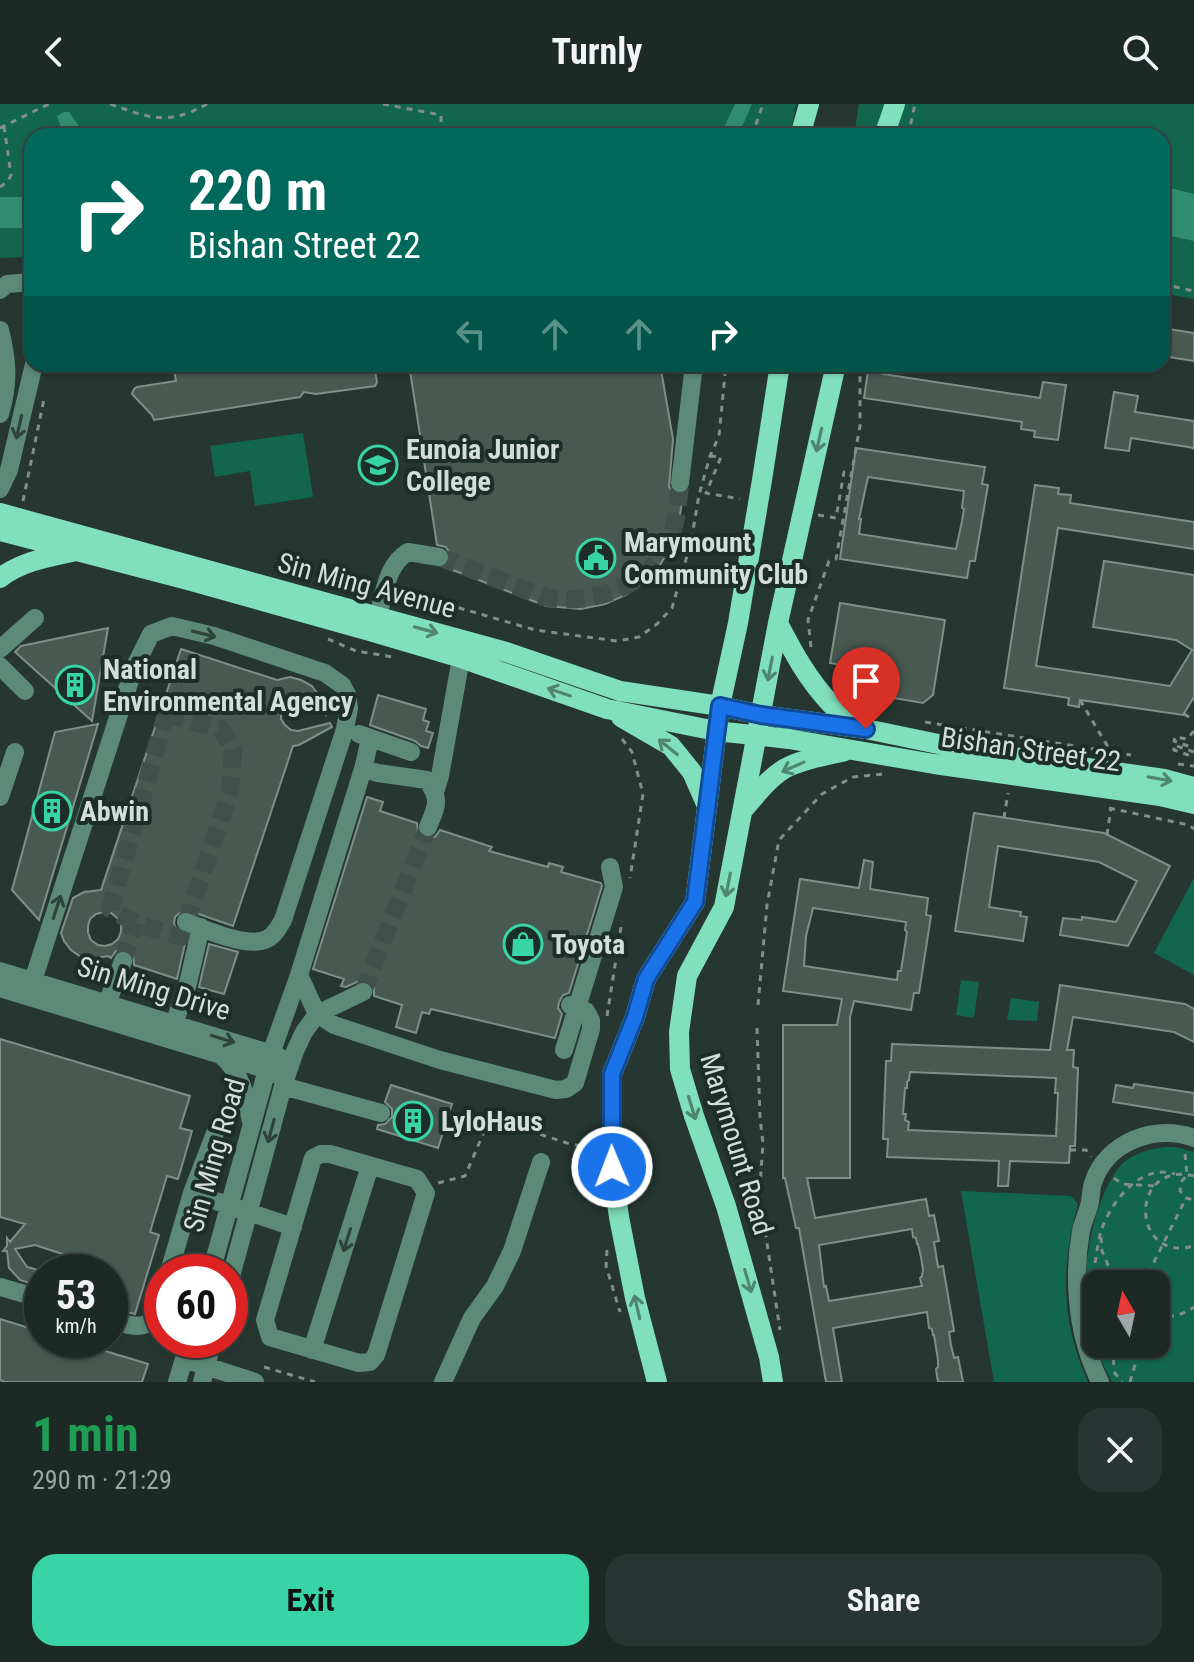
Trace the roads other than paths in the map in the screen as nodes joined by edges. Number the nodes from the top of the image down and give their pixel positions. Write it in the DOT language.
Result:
graph roads {
  1 [pos="809,104"];
  2 [pos="895,104"];
  3 [pos="802,128"];
  4 [pos="887,128"];
  5 [pos="24,283"];
  6 [pos="0,290"];
  7 [pos="0,330"];
  8 [pos="32,372"];
  9 [pos="693,372"];
  10 [pos="779,372"];
  11 [pos="834,372"];
  12 [pos="0,414"];
  13 [pos="680,483"];
  14 [pos="0,489"];
  15 [pos="9,516"];
  16 [pos="0,531"];
  17 [pos="79,551"];
  18 [pos="439,557"];
  19 [pos="0,578"];
  20 [pos="378,617"];
  21 [pos="35,618"];
  22 [pos="778,623"];
  23 [pos="0,649"];
  24 [pos="461,658"];
  25 [pos="0,666"];
  26 [pos="25,691"];
  27 [pos="720,706"];
  28 [pos="607,709"];
  29 [pos="761,715"];
  30 [pos="345,729"];
  31 [pos="866,729"];
  32 [pos="716,731"];
  33 [pos="756,736"];
  34 [pos="370,739"];
  35 [pos="855,749"];
  36 [pos="15,752"];
  37 [pos="411,752"];
  38 [pos="363,769"];
  39 [pos="1194,787"];
  40 [pos="435,792"];
  41 [pos="0,797"];
  42 [pos="1194,804"];
  43 [pos="707,806"];
  44 [pos="744,809"];
  45 [pos="428,827"];
  46 [pos="610,867"];
  47 [pos="123,961"];
  48 [pos="0,971"];
  49 [pos="299,975"];
  50 [pos="0,988"];
  51 [pos="31,989"];
  52 [pos="363,992"];
  53 [pos="570,1005"];
  54 [pos="104,1010"];
  55 [pos="317,1014"];
  56 [pos="171,1031"];
  57 [pos="564,1050"];
  58 [pos="222,1056"];
  59 [pos="269,1062"];
  60 [pos="286,1075"];
  61 [pos="381,1113"];
  62 [pos="252,1127"];
  63 [pos="217,1128"];
  64 [pos="1191,1142"];
  65 [pos="541,1162"];
  66 [pos="370,1166"];
  67 [pos="192,1193"];
  68 [pos="229,1206"];
  69 [pos="249,1213"];
  70 [pos="293,1227"];
  71 [pos="174,1254"];
  72 [pos="216,1254"];
  73 [pos="237,1254"];
  74 [pos="0,1287"];
  75 [pos="24,1294"];
  76 [pos="312,1350"];
  77 [pos="184,1359"];
  78 [pos="204,1374"];
  79 [pos="1106,1376"];
  80 [pos="177,1382"];
  81 [pos="255,1382"];
  82 [pos="443,1382"];
  83 [pos="657,1382"];
  84 [pos="773,1382"];
  1 -- 3 [label="main road"];
  2 -- 4 [label="main road"];
  5 -- 6 [label="street"];
  7 -- 12 [label="street"];
  8 -- 14 [label="street, one-way"];
  9 -- 13 [label="street"];
  10 -- 27 [label="main road"];
  11 -- 22 [label="main road, Marymount Road, one-way"];
  15 -- 20 [label="main road, Sin Ming Avenue"];
  16 -- 17 [label="main road, Sin Ming Avenue"];
  17 -- 19 [label="main road"];
  17 -- 24 [label="main road, Sin Ming Avenue"];
  18 -- 20 [label="street"];
  20 -- 27 [label="main road, Sin Ming Avenue, one-way"];
  21 -- 23 [label="street"];
  22 -- 29 [label="main road, Marymount Road, one-way"];
  22 -- 31 [label="main road"];
  28 -- 24 [label="main road, Sin Ming Avenue, one-way"];
  24 -- 40 [label="street"];
  25 -- 26 [label="street"];
  27 -- 29 [label="main road, Bishan Street 22"];
  27 -- 32 [label="main road"];
  28 -- 32 [label="main road, Sin Ming Avenue"];
  43 -- 28 [label="main road, one-way"];
  29 -- 31 [label="main road, Bishan Street 22"];
  29 -- 33 [label="main road, Marymount Road"];
  30 -- 34 [label="street"];
  51 -- 30 [label="street, one-way"];
  30 -- 56 [label="street"];
  31 -- 39 [label="main road, Bishan Street 22, one-way"];
  32 -- 33 [label="main road, Bishan Street 22"];
  32 -- 43 [label="main road"];
  33 -- 35 [label="main road, Bishan Street 22"];
  33 -- 44 [label="main road, Marymount Road"];
  34 -- 37 [label="street"];
  34 -- 38 [label="street, Sin Ming Road"];
  35 -- 42 [label="main road, Bishan Street 22"];
  35 -- 44 [label="main road, one-way"];
  36 -- 41 [label="street"];
  38 -- 40 [label="street"];
  38 -- 49 [label="street, Sin Ming Road"];
  40 -- 45 [label="street"];
  83 -- 43 [label="main road, one-way"];
  44 -- 84 [label="main road, Marymount Road, one-way"];
  46 -- 57 [label="street"];
  47 -- 54 [label="street"];
  48 -- 51 [label="street, Sin Ming Drive"];
  49 -- 55 [label="street"];
  49 -- 59 [label="street, Sin Ming Road"];
  50 -- 51 [label="street, Sin Ming Drive"];
  51 -- 54 [label="street, Sin Ming Drive"];
  52 -- 55 [label="street"];
  53 -- 55 [label="street"];
  54 -- 56 [label="street, Sin Ming Drive"];
  55 -- 60 [label="street, Sin Ming Road"];
  56 -- 58 [label="street, Sin Ming Drive"];
  56 -- 59 [label="street, Sin Ming Drive, one-way"];
  58 -- 59 [label="street, Sin Ming Drive"];
  58 -- 62 [label="street"];
  59 -- 60 [label="street, Sin Ming Drive"];
  59 -- 62 [label="street, Sin Ming Road"];
  60 -- 61 [label="street, Sin Ming Drive"];
  60 -- 69 [label="street, Sin Ming Road, one-way"];
  62 -- 68 [label="street, Sin Ming Road"];
  63 -- 67 [label="street"];
  64 -- 79 [label="street"];
  65 -- 82 [label="street"];
  66 -- 70 [label="street"];
  66 -- 76 [label="street, one-way"];
  66 -- 76 [label="street"];
  67 -- 68 [label="street"];
  67 -- 71 [label="street"];
  68 -- 69 [label="street"];
  68 -- 72 [label="street, Sin Ming Road"];
  69 -- 70 [label="street"];
  69 -- 73 [label="street, Sin Ming Road"];
  70 -- 76 [label="street"];
  74 -- 75 [label="street"];
  77 -- 78 [label="street"];
  77 -- 80 [label="street"];
  78 -- 81 [label="street"];
}
